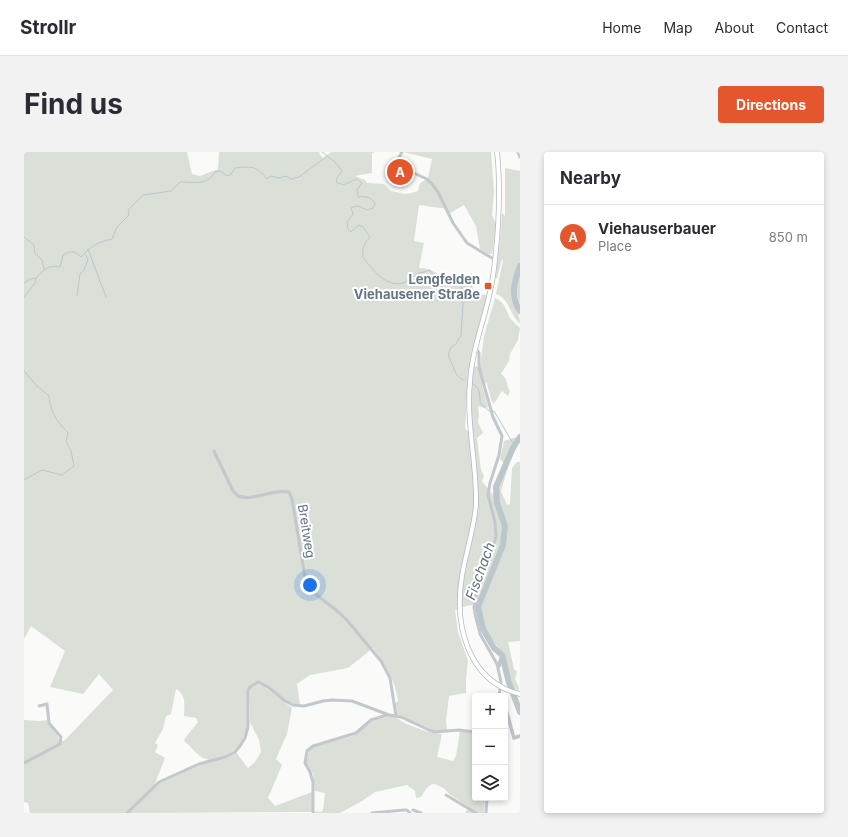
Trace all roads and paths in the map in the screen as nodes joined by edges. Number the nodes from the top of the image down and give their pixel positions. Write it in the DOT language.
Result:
graph roads {
  1 [pos="402,152"];
  2 [pos="497,152"];
  3 [pos="518,152"];
  4 [pos="520,156"];
  5 [pos="495,260"];
  6 [pos="476,349"];
  7 [pos="214,451"];
  8 [pos="501,686"];
  9 [pos="500,693"];
  10 [pos="520,694"];
  11 [pos="40,706"];
  12 [pos="389,715"];
  13 [pos="396,716"];
  14 [pos="472,732"];
  15 [pos="24,764"];
  16 [pos="446,795"];
  17 [pos="487,801"];
  18 [pos="414,810"];
  19 [pos="127,813"];
  20 [pos="313,813"];
  21 [pos="372,813"];
  22 [pos="410,813"];
  23 [pos="421,813"];
  24 [pos="476,813"];
  25 [pos="486,813"];
  1 -- 5 [label="street"];
  2 -- 5 [label="main road"];
  3 -- 4 [label="street"];
  5 -- 6 [label="main road"];
  6 -- 8 [label="main road"];
  6 -- 8 [label="street"];
  7 -- 13 [label="street, Breitweg"];
  8 -- 9 [label="street"];
  8 -- 10 [label="main road"];
  11 -- 15 [label="street"];
  12 -- 13 [label="street"];
  12 -- 19 [label="street"];
  12 -- 20 [label="street"];
  13 -- 14 [label="street"];
  16 -- 24 [label="street"];
  17 -- 25 [label="street"];
  18 -- 23 [label="street"];
  21 -- 22 [label="street"];
}
